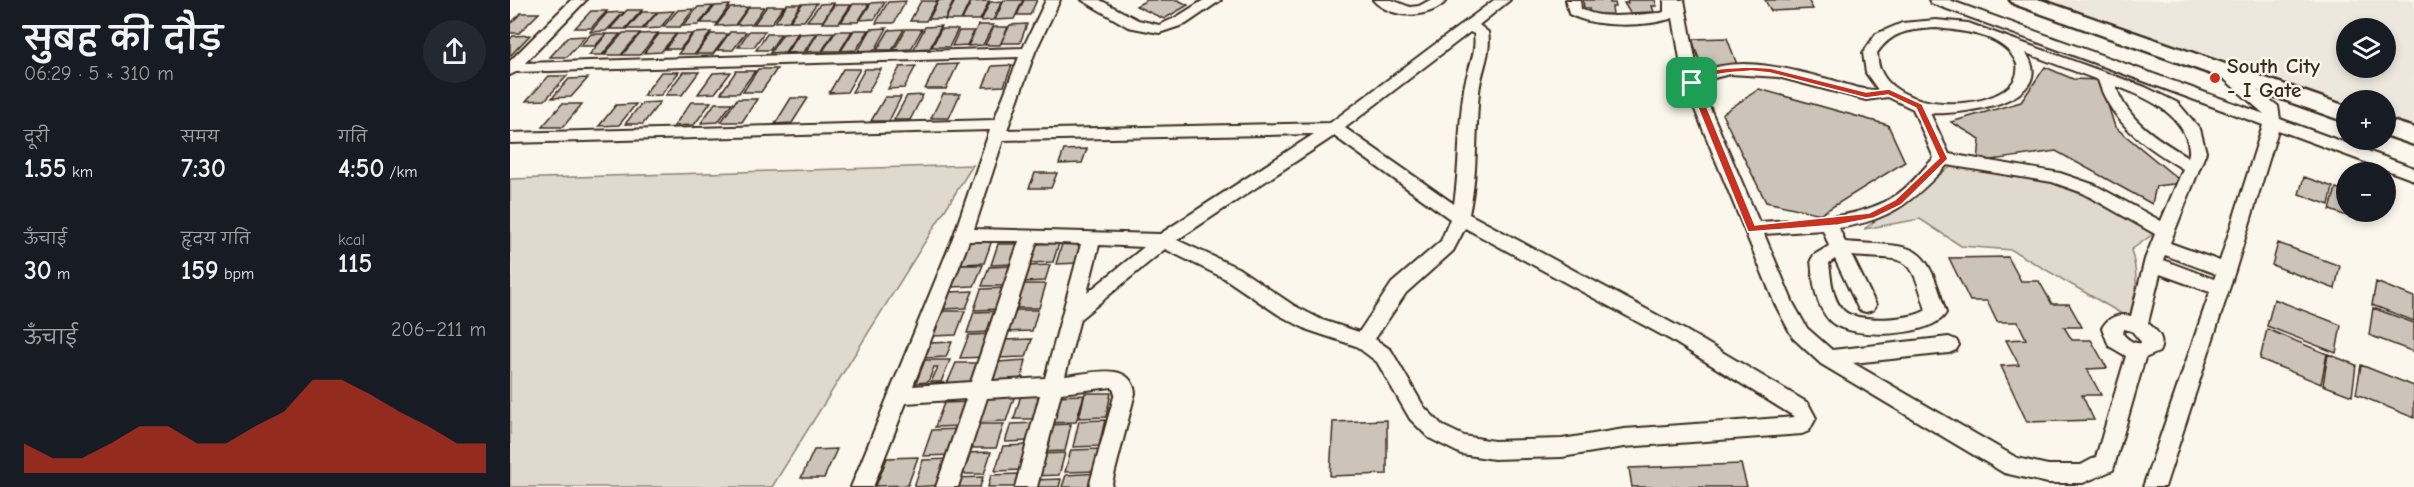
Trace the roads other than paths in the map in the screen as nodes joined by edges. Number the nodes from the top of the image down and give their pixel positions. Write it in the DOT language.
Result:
graph roads {
  1 [pos="579,0"];
  2 [pos="1053,0"];
  3 [pos="1089,0"];
  4 [pos="1214,0"];
  5 [pos="1380,0"];
  6 [pos="1440,0"];
  7 [pos="1503,0"];
  8 [pos="1573,0"];
  9 [pos="1671,0"];
  10 [pos="1677,0"];
  11 [pos="1936,0"];
  12 [pos="2021,0"];
  13 [pos="2072,0"];
  14 [pos="1470,27"];
  15 [pos="2004,39"];
  16 [pos="1028,52"];
  17 [pos="511,69"];
  18 [pos="2222,70"];
  19 [pos="2105,77"];
  20 [pos="1692,83"];
  21 [pos="1889,92"];
  22 [pos="2336,93"];
  23 [pos="2295,96"];
  24 [pos="1919,106"];
  25 [pos="2336,110"];
  26 [pos="2396,115"];
  27 [pos="2272,116"];
  28 [pos="2414,121"];
  29 [pos="1334,128"];
  30 [pos="998,130"];
  31 [pos="2396,131"];
  32 [pos="2414,137"];
  33 [pos="510,138"];
  34 [pos="1943,159"];
  35 [pos="2192,167"];
  36 [pos="2414,174"];
  37 [pos="1458,216"];
  38 [pos="1828,222"];
  39 [pos="1752,229"];
  40 [pos="963,235"];
  41 [pos="1030,235"];
  42 [pos="1092,237"];
  43 [pos="2163,239"];
  44 [pos="1163,241"];
  45 [pos="1839,248"];
  46 [pos="2153,264"];
  47 [pos="2223,279"];
  48 [pos="1866,305"];
  49 [pos="1071,316"];
  50 [pos="2138,326"];
  51 [pos="1363,341"];
  52 [pos="1949,345"];
  53 [pos="2137,352"];
  54 [pos="1828,358"];
  55 [pos="1053,386"];
  56 [pos="980,390"];
  57 [pos="898,395"];
  58 [pos="862,487"];
  59 [pos="947,487"];
  60 [pos="1026,487"];
  61 [pos="1101,487"];
  62 [pos="2154,487"];
  1 -- 17 [label="street"];
  2 -- 16 [label="street"];
  3 -- 4 [label="street"];
  5 -- 6 [label="street"];
  7 -- 14 [label="street"];
  8 -- 9 [label="street"];
  10 -- 20 [label="street"];
  11 -- 27 [label="street"];
  12 -- 18 [label="main road"];
  13 -- 22 [label="main road"];
  14 -- 29 [label="street"];
  14 -- 37 [label="street"];
  15 -- 19 [label="street"];
  15 -- 21 [label="street"];
  15 -- 24 [label="street"];
  16 -- 17 [label="street"];
  16 -- 30 [label="street"];
  18 -- 23 [label="main road"];
  18 -- 27 [label="street"];
  19 -- 35 [label="street"];
  19 -- 35 [label="street"];
  20 -- 21 [label="street"];
  20 -- 39 [label="street"];
  21 -- 24 [label="street"];
  23 -- 25 [label="main road"];
  23 -- 27 [label="street"];
  24 -- 34 [label="street"];
  26 -- 28 [label="main road"];
  27 -- 36 [label="street"];
  27 -- 47 [label="street"];
  29 -- 30 [label="street"];
  29 -- 37 [label="street"];
  29 -- 44 [label="street"];
  30 -- 33 [label="street"];
  30 -- 40 [label="street"];
  31 -- 32 [label="main road"];
  34 -- 38 [label="street"];
  34 -- 43 [label="street"];
  35 -- 43 [label="street"];
  37 -- 51 [label="street"];
  37 -- 51 [label="street"];
  38 -- 39 [label="street"];
  38 -- 45 [label="street"];
  39 -- 54 [label="street"];
  40 -- 41 [label="street"];
  40 -- 57 [label="street"];
  41 -- 42 [label="street"];
  41 -- 56 [label="street"];
  42 -- 44 [label="street"];
  42 -- 49 [label="street"];
  43 -- 46 [label="street"];
  43 -- 47 [label="street"];
  44 -- 49 [label="street"];
  44 -- 51 [label="street"];
  45 -- 45 [label="street"];
  45 -- 48 [label="street"];
  46 -- 47 [label="street"];
  46 -- 50 [label="street"];
  47 -- 62 [label="street"];
  49 -- 55 [label="street"];
  50 -- 53 [label="street"];
  50 -- 53 [label="street"];
  52 -- 54 [label="street"];
  53 -- 54 [label="street"];
  55 -- 56 [label="street"];
  55 -- 60 [label="street"];
  55 -- 61 [label="street"];
  56 -- 57 [label="street"];
  56 -- 59 [label="street"];
  57 -- 58 [label="street"];
}
